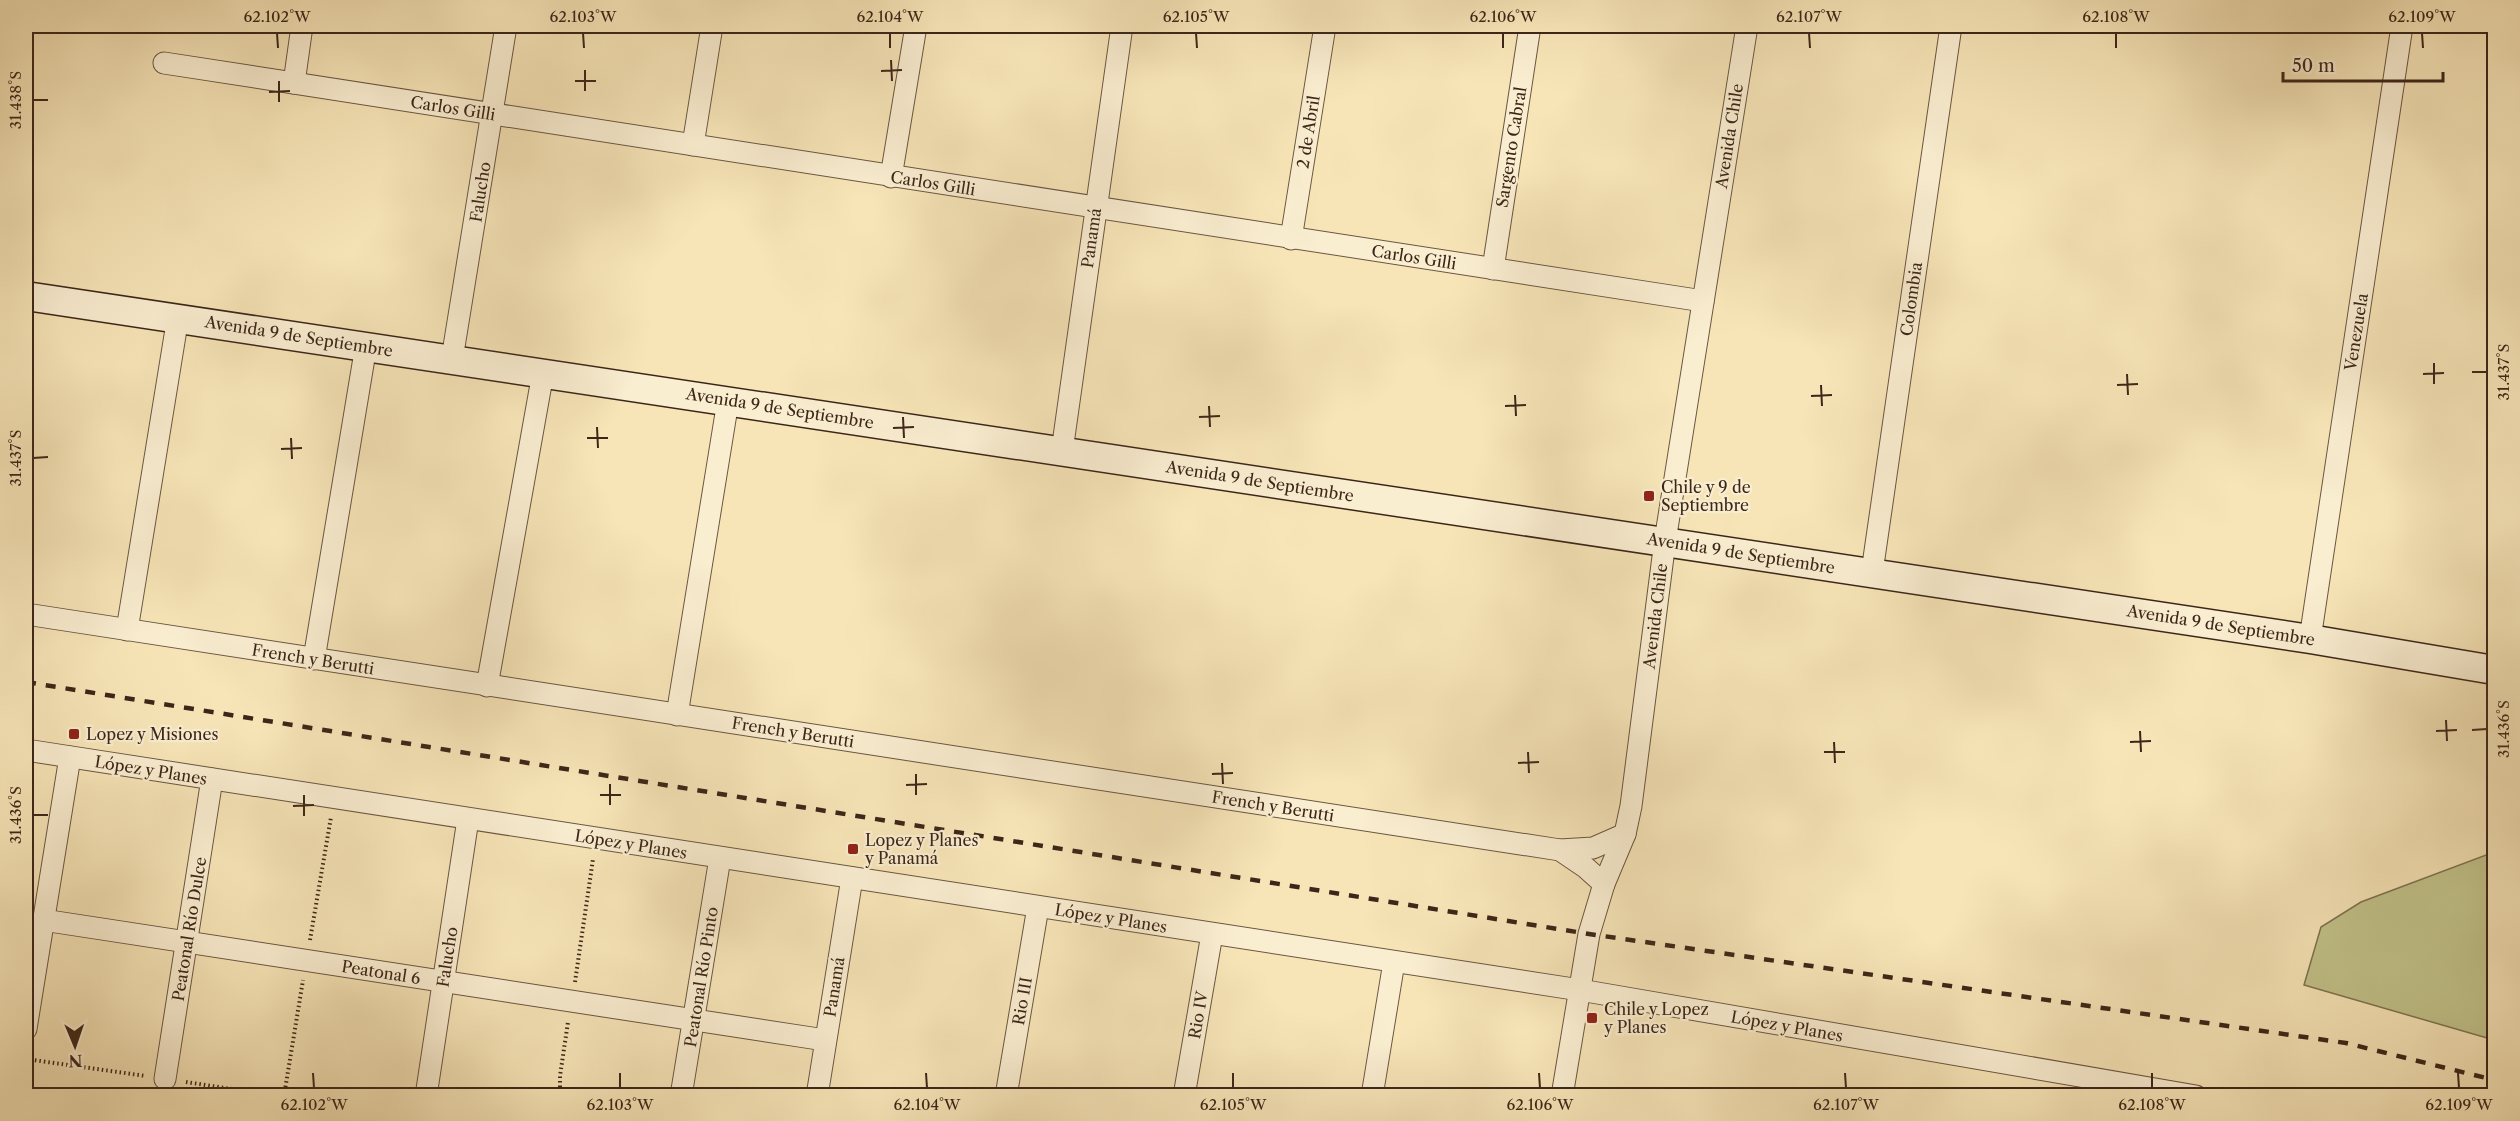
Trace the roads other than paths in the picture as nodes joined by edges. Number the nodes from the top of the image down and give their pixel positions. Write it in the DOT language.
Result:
graph roads {
  1 [pos="303,26"];
  2 [pos="506,26"];
  3 [pos="712,26"];
  4 [pos="916,26"];
  5 [pos="1122,26"];
  6 [pos="1325,26"];
  7 [pos="1530,26"];
  8 [pos="1747,26"];
  9 [pos="1951,26"];
  10 [pos="2402,26"];
  11 [pos="164,63"];
  12 [pos="294,83"];
  13 [pos="493,114"];
  14 [pos="693,146"];
  15 [pos="891,177"];
  16 [pos="1095,209"];
  17 [pos="1291,239"];
  18 [pos="1493,269"];
  19 [pos="26,296"];
  20 [pos="1703,301"];
  21 [pos="178,318"];
  22 [pos="366,346"];
  23 [pos="452,359"];
  24 [pos="543,373"];
  25 [pos="728,400"];
  26 [pos="1062,451"];
  27 [pos="1665,542"];
  28 [pos="1872,573"];
  29 [pos="26,614"];
  30 [pos="127,630"];
  31 [pos="2310,639"];
  32 [pos="314,659"];
  33 [pos="2494,659"];
  34 [pos="2445,662"];
  35 [pos="2494,670"];
  36 [pos="487,686"];
  37 [pos="677,715"];
  38 [pos="26,750"];
  39 [pos="70,757"];
  40 [pos="212,779"];
  41 [pos="468,819"];
  42 [pos="1625,834"];
  43 [pos="1560,850"];
  44 [pos="720,858"];
  45 [pos="852,878"];
  46 [pos="1604,884"];
  47 [pos="1038,907"];
  48 [pos="43,920"];
  49 [pos="1212,934"];
  50 [pos="187,942"];
  51 [pos="1394,962"];
  52 [pos="443,982"];
  53 [pos="1580,990"];
  54 [pos="694,1020"];
  55 [pos="26,1029"];
  56 [pos="825,1040"];
  57 [pos="165,1079"];
  58 [pos="426,1095"];
  59 [pos="681,1095"];
  60 [pos="817,1095"];
  61 [pos="1006,1095"];
  62 [pos="1185,1095"];
  63 [pos="1372,1095"];
  64 [pos="1562,1095"];
  65 [pos="2196,1095"];
  1 -- 12 [label="street"];
  2 -- 13 [label="street, Falucho"];
  3 -- 14 [label="street"];
  4 -- 15 [label="street"];
  5 -- 16 [label="street, Panamá"];
  6 -- 17 [label="street, 2 de Abril"];
  7 -- 18 [label="street, Sargento Cabral"];
  8 -- 20 [label="street, Avenida Chile"];
  9 -- 28 [label="street, Colombia"];
  10 -- 31 [label="street, Venezuela"];
  11 -- 12 [label="street, Carlos Gilli"];
  12 -- 13 [label="street, Carlos Gilli"];
  13 -- 14 [label="street, Carlos Gilli"];
  13 -- 23 [label="street, Falucho"];
  14 -- 15 [label="street, Carlos Gilli"];
  15 -- 16 [label="street, Carlos Gilli"];
  16 -- 17 [label="street, Carlos Gilli"];
  16 -- 26 [label="street, Panamá"];
  17 -- 18 [label="street, Carlos Gilli"];
  18 -- 20 [label="street, Carlos Gilli"];
  19 -- 21 [label="street, Avenida 9 de Septiembre"];
  20 -- 27 [label="street, Avenida Chile"];
  21 -- 22 [label="street, Avenida 9 de Septiembre"];
  21 -- 30 [label="street"];
  22 -- 23 [label="street, Avenida 9 de Septiembre"];
  22 -- 32 [label="street"];
  23 -- 24 [label="street, Avenida 9 de Septiembre"];
  24 -- 25 [label="street, Avenida 9 de Septiembre"];
  24 -- 36 [label="street"];
  25 -- 26 [label="street, Avenida 9 de Septiembre"];
  25 -- 37 [label="street"];
  26 -- 27 [label="street, Avenida 9 de Septiembre"];
  27 -- 28 [label="street, Avenida 9 de Septiembre"];
  27 -- 42 [label="street, Avenida Chile"];
  28 -- 31 [label="street, Avenida 9 de Septiembre"];
  29 -- 30 [label="street, French y Berutti"];
  30 -- 32 [label="street, French y Berutti"];
  31 -- 34 [label="street, Avenida 9 de Septiembre"];
  32 -- 36 [label="street, French y Berutti"];
  33 -- 34 [label="street"];
  34 -- 35 [label="street, Avenida 9 de Septiembre"];
  36 -- 37 [label="street, French y Berutti"];
  37 -- 43 [label="street, French y Berutti"];
  38 -- 39 [label="street, López y Planes"];
  39 -- 40 [label="street, López y Planes"];
  39 -- 48 [label="street"];
  40 -- 41 [label="street, López y Planes"];
  40 -- 50 [label="street, Peatonal Río Dulce"];
  41 -- 44 [label="street, López y Planes"];
  41 -- 52 [label="street, Falucho"];
  42 -- 43 [label="street, French y Berutti"];
  42 -- 46 [label="street, Avenida Chile"];
  43 -- 46 [label="street, French y Berutti"];
  44 -- 45 [label="street, López y Planes"];
  44 -- 54 [label="street, Peatonal Río Pinto"];
  45 -- 47 [label="street, López y Planes"];
  45 -- 56 [label="street, Panamá"];
  46 -- 53 [label="street, Avenida Chile"];
  47 -- 49 [label="street, López y Planes"];
  47 -- 61 [label="street, Rio III"];
  48 -- 50 [label="street, Peatonal 6"];
  48 -- 55 [label="street"];
  49 -- 51 [label="street, López y Planes"];
  49 -- 62 [label="street, Rio IV"];
  50 -- 52 [label="street, Peatonal 6"];
  50 -- 57 [label="street, Peatonal Río Dulce"];
  51 -- 53 [label="street, López y Planes"];
  51 -- 63 [label="street"];
  52 -- 54 [label="street, Peatonal 6"];
  52 -- 58 [label="street, Falucho"];
  53 -- 64 [label="street, Avenida Chile"];
  53 -- 65 [label="street, López y Planes"];
  54 -- 56 [label="street, Peatonal 6"];
  54 -- 59 [label="street, Peatonal Río Pinto"];
  56 -- 60 [label="street, Panamá"];
}
